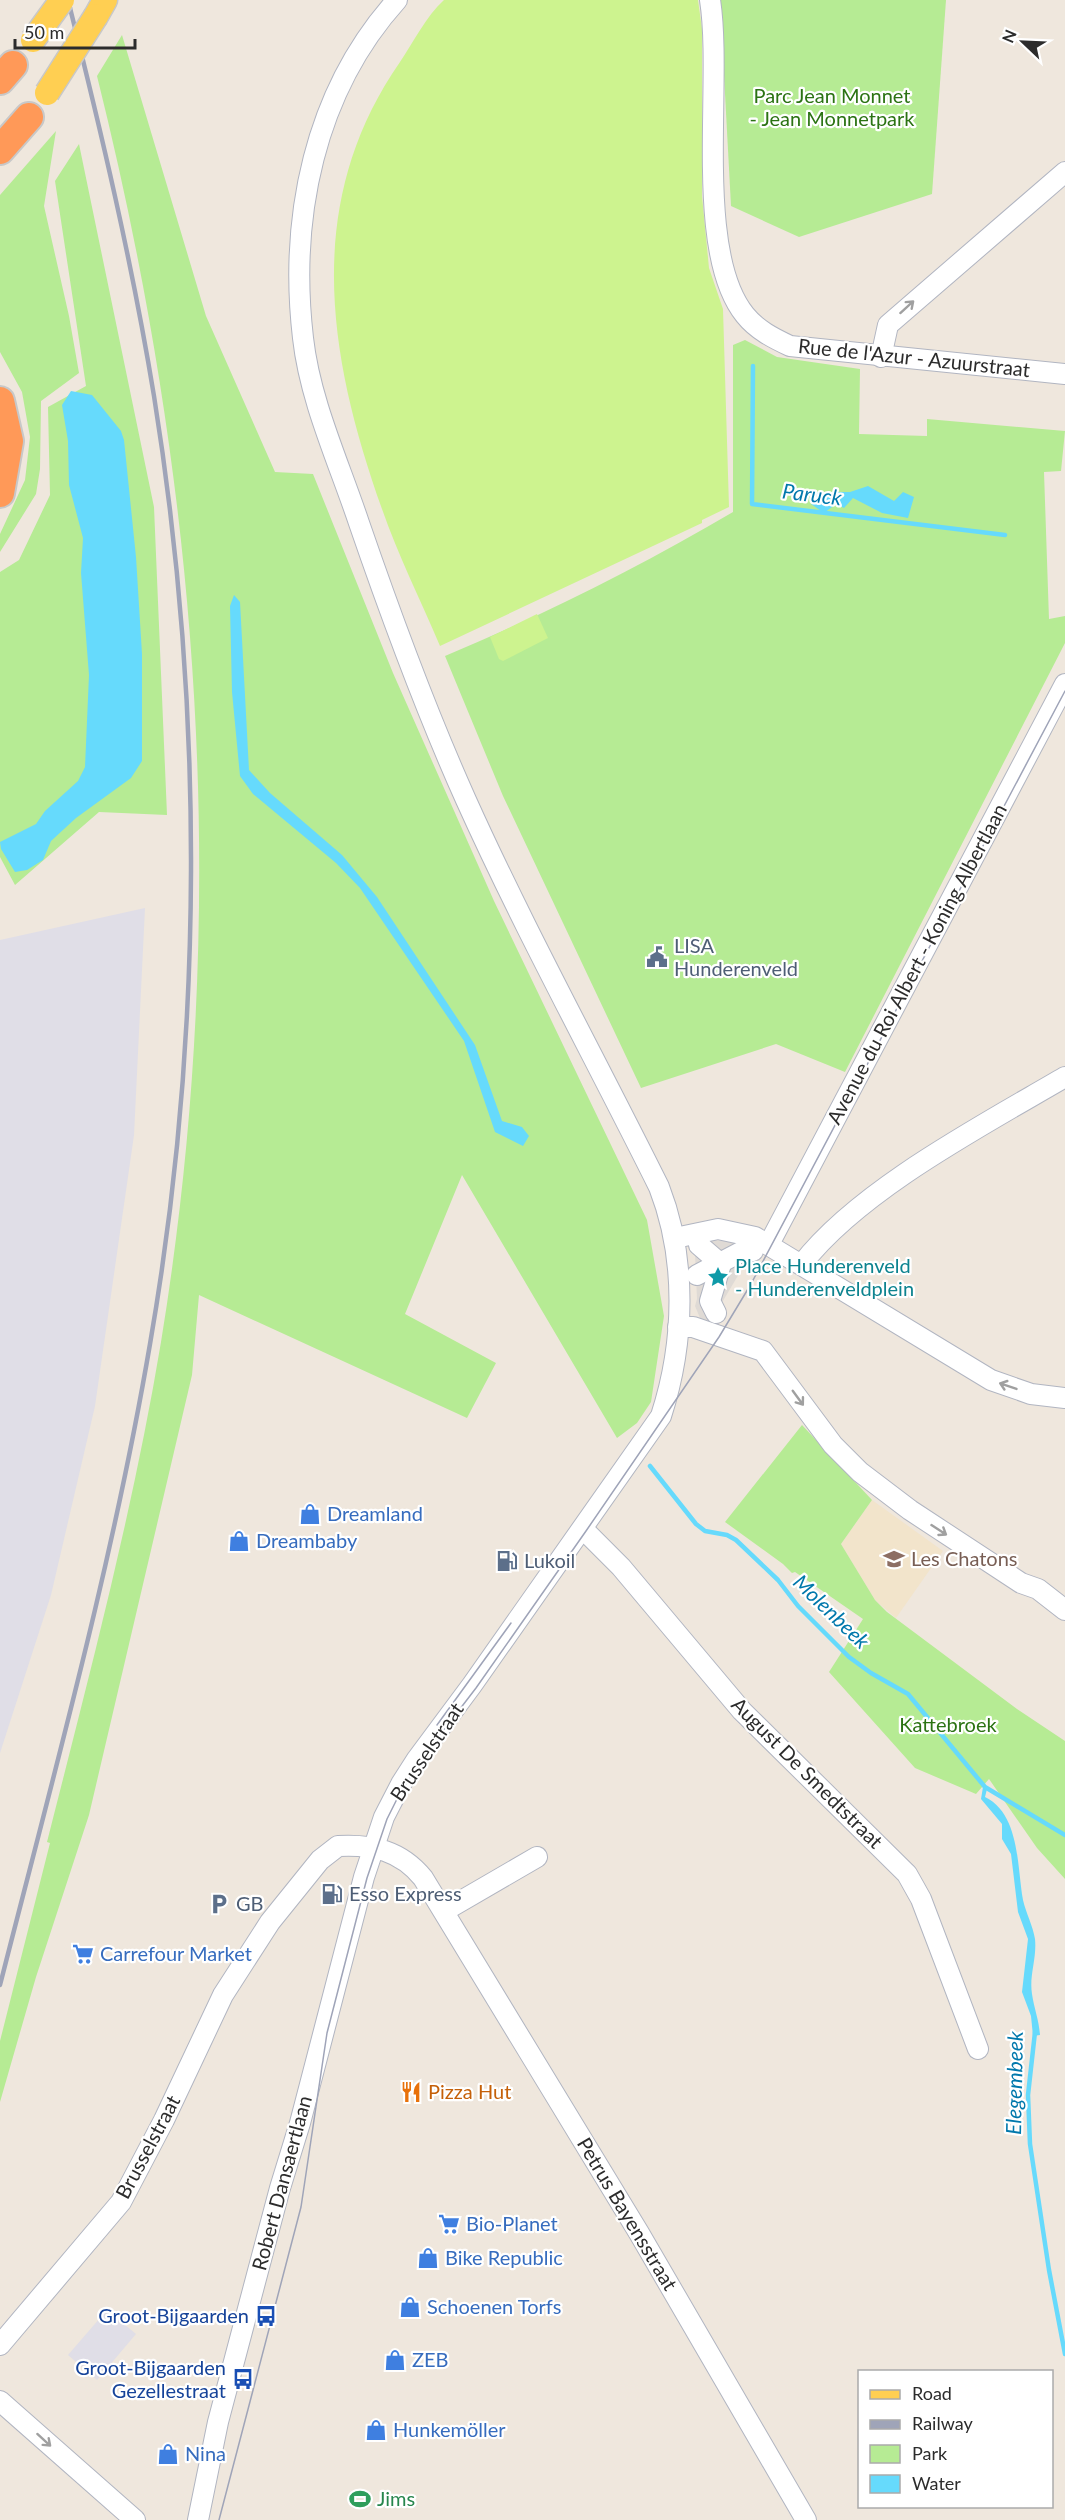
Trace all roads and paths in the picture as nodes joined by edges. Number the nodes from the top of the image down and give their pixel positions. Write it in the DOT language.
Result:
graph roads {
  1 [pos="62,0"];
  2 [pos="397,0"];
  3 [pos="710,0"];
  4 [pos="101,8"];
  5 [pos="7,73"];
  6 [pos="29,117"];
  7 [pos="0,150"];
  8 [pos="1065,172"];
  9 [pos="881,357"];
  10 [pos="1065,374"];
  11 [pos="0,400"];
  12 [pos="0,492"];
  13 [pos="1065,684"];
  14 [pos="1065,1077"];
  15 [pos="675,1238"];
  16 [pos="699,1245"];
  17 [pos="761,1248"];
  18 [pos="721,1264"];
  19 [pos="802,1264"];
  20 [pos="697,1275"];
  21 [pos="716,1313"];
  22 [pos="678,1327"];
  23 [pos="1065,1398"];
  24 [pos="583,1529"];
  25 [pos="1065,1610"];
  26 [pos="372,1848"];
  27 [pos="537,1857"];
  28 [pos="444,1911"];
  29 [pos="978,2049"];
  30 [pos="0,2345"];
  31 [pos="0,2401"];
  32 [pos="135,2520"];
  33 [pos="198,2520"];
  34 [pos="806,2520"];
  1 -- 5 [label="main road, bridge"];
  2 -- 15 [label="street, Brusselstraat"];
  3 -- 9 [label="street, Rue de l'Azur - Azuurstraat"];
  4 -- 6 [label="main road, bridge"];
  6 -- 7 [label="highway"];
  9 -- 8 [label="street, one-way"];
  9 -- 10 [label="street, Rue de l'Azur - Azuurstraat"];
  11 -- 12 [label="highway"];
  13 -- 17 [label="street, Avenue du Roi Albert - Koning Albertlaan"];
  14 -- 19 [label="street"];
  15 -- 17 [label="street"];
  15 -- 22 [label="street, Brusselstraat"];
  16 -- 18 [label="street"];
  17 -- 18 [label="street"];
  17 -- 19 [label="street"];
  18 -- 20 [label="street"];
  18 -- 21 [label="street"];
  23 -- 19 [label="street, one-way"];
  22 -- 24 [label="street, Brusselstraat"];
  22 -- 25 [label="street, one-way"];
  24 -- 26 [label="street, Brusselstraat"];
  24 -- 29 [label="street, August De Smedtstraat"];
  26 -- 28 [label="street, Petrus Bayensstraat"];
  26 -- 30 [label="street, Brusselstraat"];
  26 -- 33 [label="street, Robert Dansaertlaan"];
  27 -- 28 [label="street"];
  28 -- 34 [label="street, Petrus Bayensstraat"];
  31 -- 32 [label="street, one-way"];
}
